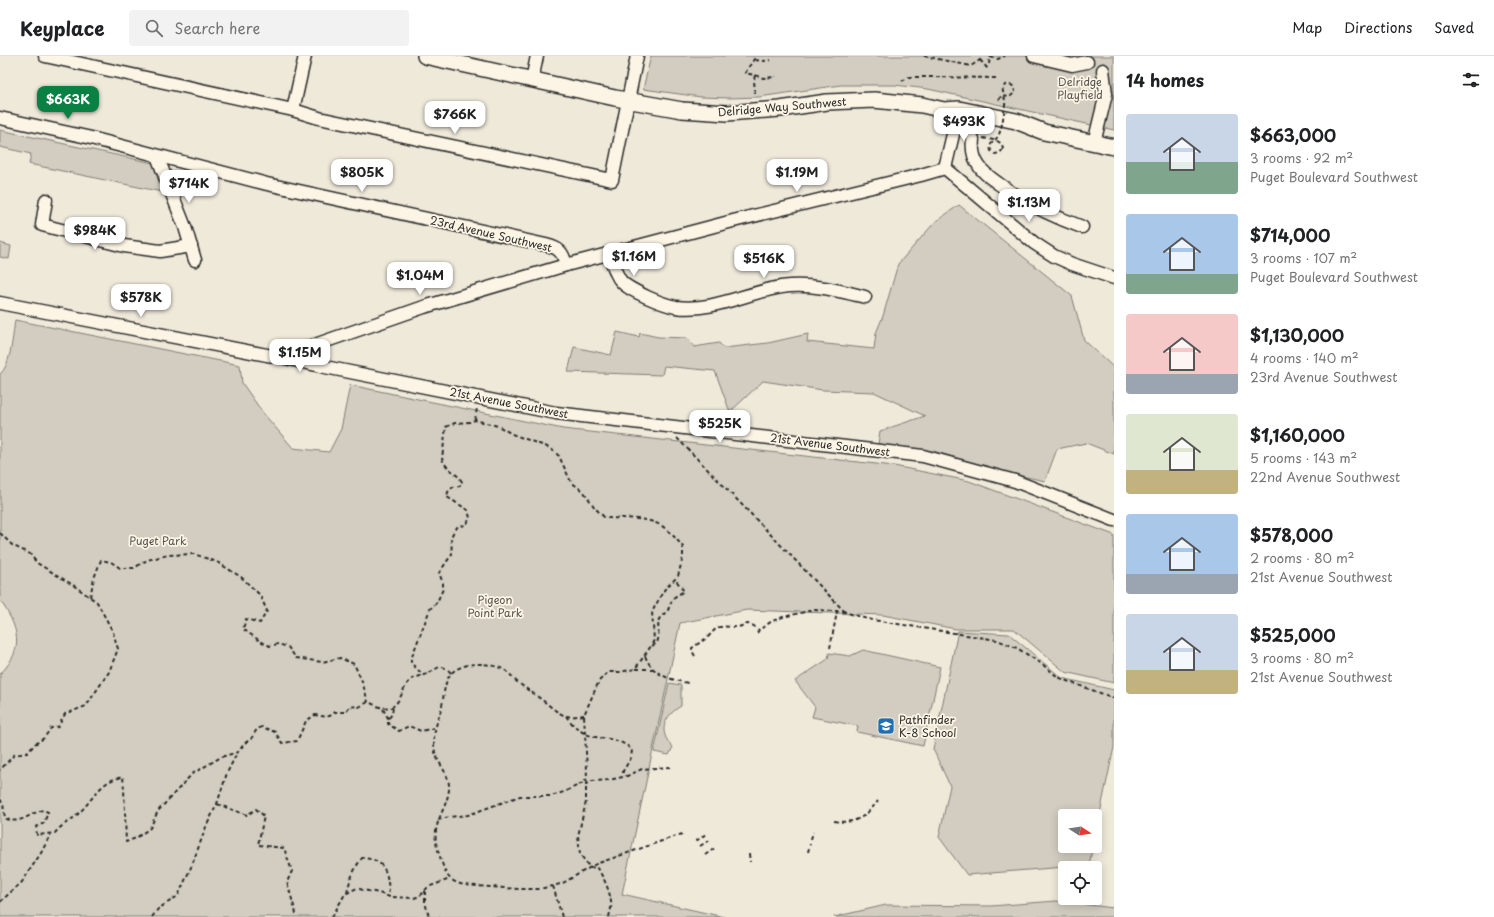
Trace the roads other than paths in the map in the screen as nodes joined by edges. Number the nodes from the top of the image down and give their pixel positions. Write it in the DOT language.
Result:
graph roads {
  1 [pos="46,56"];
  2 [pos="305,56"];
  3 [pos="425,56"];
  4 [pos="538,56"];
  5 [pos="637,56"];
  6 [pos="1034,56"];
  7 [pos="1087,62"];
  8 [pos="1103,70"];
  9 [pos="532,80"];
  10 [pos="1110,95"];
  11 [pos="628,101"];
  12 [pos="959,109"];
  13 [pos="293,110"];
  14 [pos="0,118"];
  15 [pos="977,138"];
  16 [pos="1094,143"];
  17 [pos="1114,147"];
  18 [pos="157,156"];
  19 [pos="945,168"];
  20 [pos="46,200"];
  21 [pos="1082,226"];
  22 [pos="190,246"];
  23 [pos="609,254"];
  24 [pos="195,260"];
  25 [pos="566,265"];
  26 [pos="1114,278"];
  27 [pos="865,298"];
  28 [pos="0,303"];
  29 [pos="312,347"];
  30 [pos="281,356"];
  31 [pos="325,367"];
  32 [pos="1114,520"];
  1 -- 13 [label="street"];
  2 -- 13 [label="street"];
  3 -- 9 [label="main road, Delridge Way Southwest"];
  4 -- 9 [label="street"];
  5 -- 11 [label="street"];
  6 -- 7 [label="street"];
  8 -- 10 [label="street"];
  9 -- 11 [label="main road, Delridge Way Southwest"];
  10 -- 16 [label="street"];
  11 -- 12 [label="main road, Delridge Way Southwest"];
  11 -- 13 [label="street"];
  12 -- 16 [label="main road, Delridge Way Southwest"];
  12 -- 19 [label="street"];
  14 -- 18 [label="street, 23rd Avenue Southwest"];
  15 -- 21 [label="street"];
  16 -- 17 [label="main road, Delridge Way Southwest"];
  18 -- 22 [label="street"];
  18 -- 25 [label="street, 23rd Avenue Southwest"];
  19 -- 23 [label="street"];
  19 -- 26 [label="street"];
  20 -- 22 [label="street"];
  22 -- 24 [label="street"];
  23 -- 25 [label="street"];
  23 -- 27 [label="street"];
  25 -- 29 [label="street"];
  28 -- 30 [label="street, 21st Avenue Southwest"];
  29 -- 30 [label="street"];
  29 -- 31 [label="street"];
  30 -- 31 [label="street, 21st Avenue Southwest"];
  31 -- 32 [label="street, 21st Avenue Southwest"];
}
